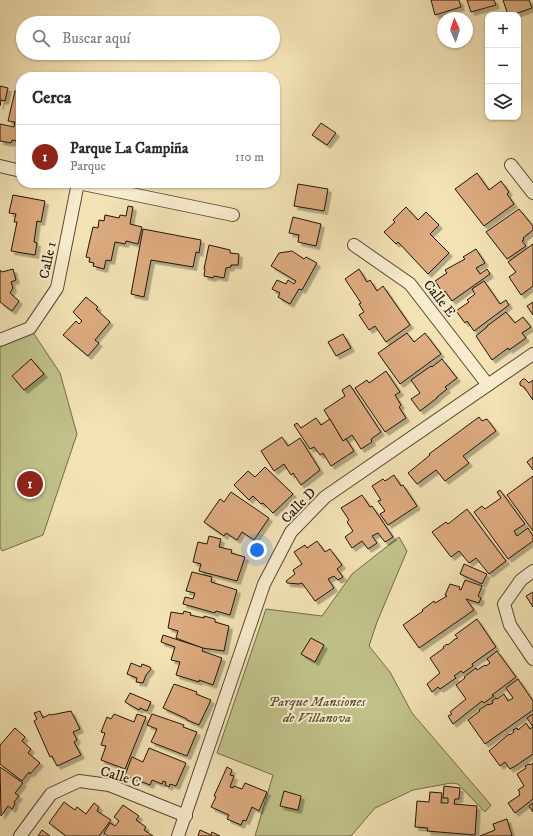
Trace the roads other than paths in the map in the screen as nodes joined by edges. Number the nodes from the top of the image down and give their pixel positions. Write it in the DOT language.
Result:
graph roads {
  1 [pos="511,165"];
  2 [pos="0,166"];
  3 [pos="16,170"];
  4 [pos="77,188"];
  5 [pos="102,188"];
  6 [pos="533,193"];
  7 [pos="233,215"];
  8 [pos="354,245"];
  9 [pos="0,340"];
  10 [pos="533,354"];
  11 [pos="488,385"];
  12 [pos="533,571"];
  13 [pos="533,659"];
  14 [pos="186,816"];
  15 [pos="20,836"];
  16 [pos="178,836"];
  1 -- 6 [label="street"];
  2 -- 3 [label="street"];
  4 -- 9 [label="street, Calle 1"];
  5 -- 7 [label="street"];
  8 -- 11 [label="street, Calle E"];
  10 -- 11 [label="street, Calle D"];
  11 -- 14 [label="street, Calle D"];
  12 -- 13 [label="street"];
  14 -- 15 [label="street, Calle C"];
  14 -- 16 [label="street, Calle D"];
}
